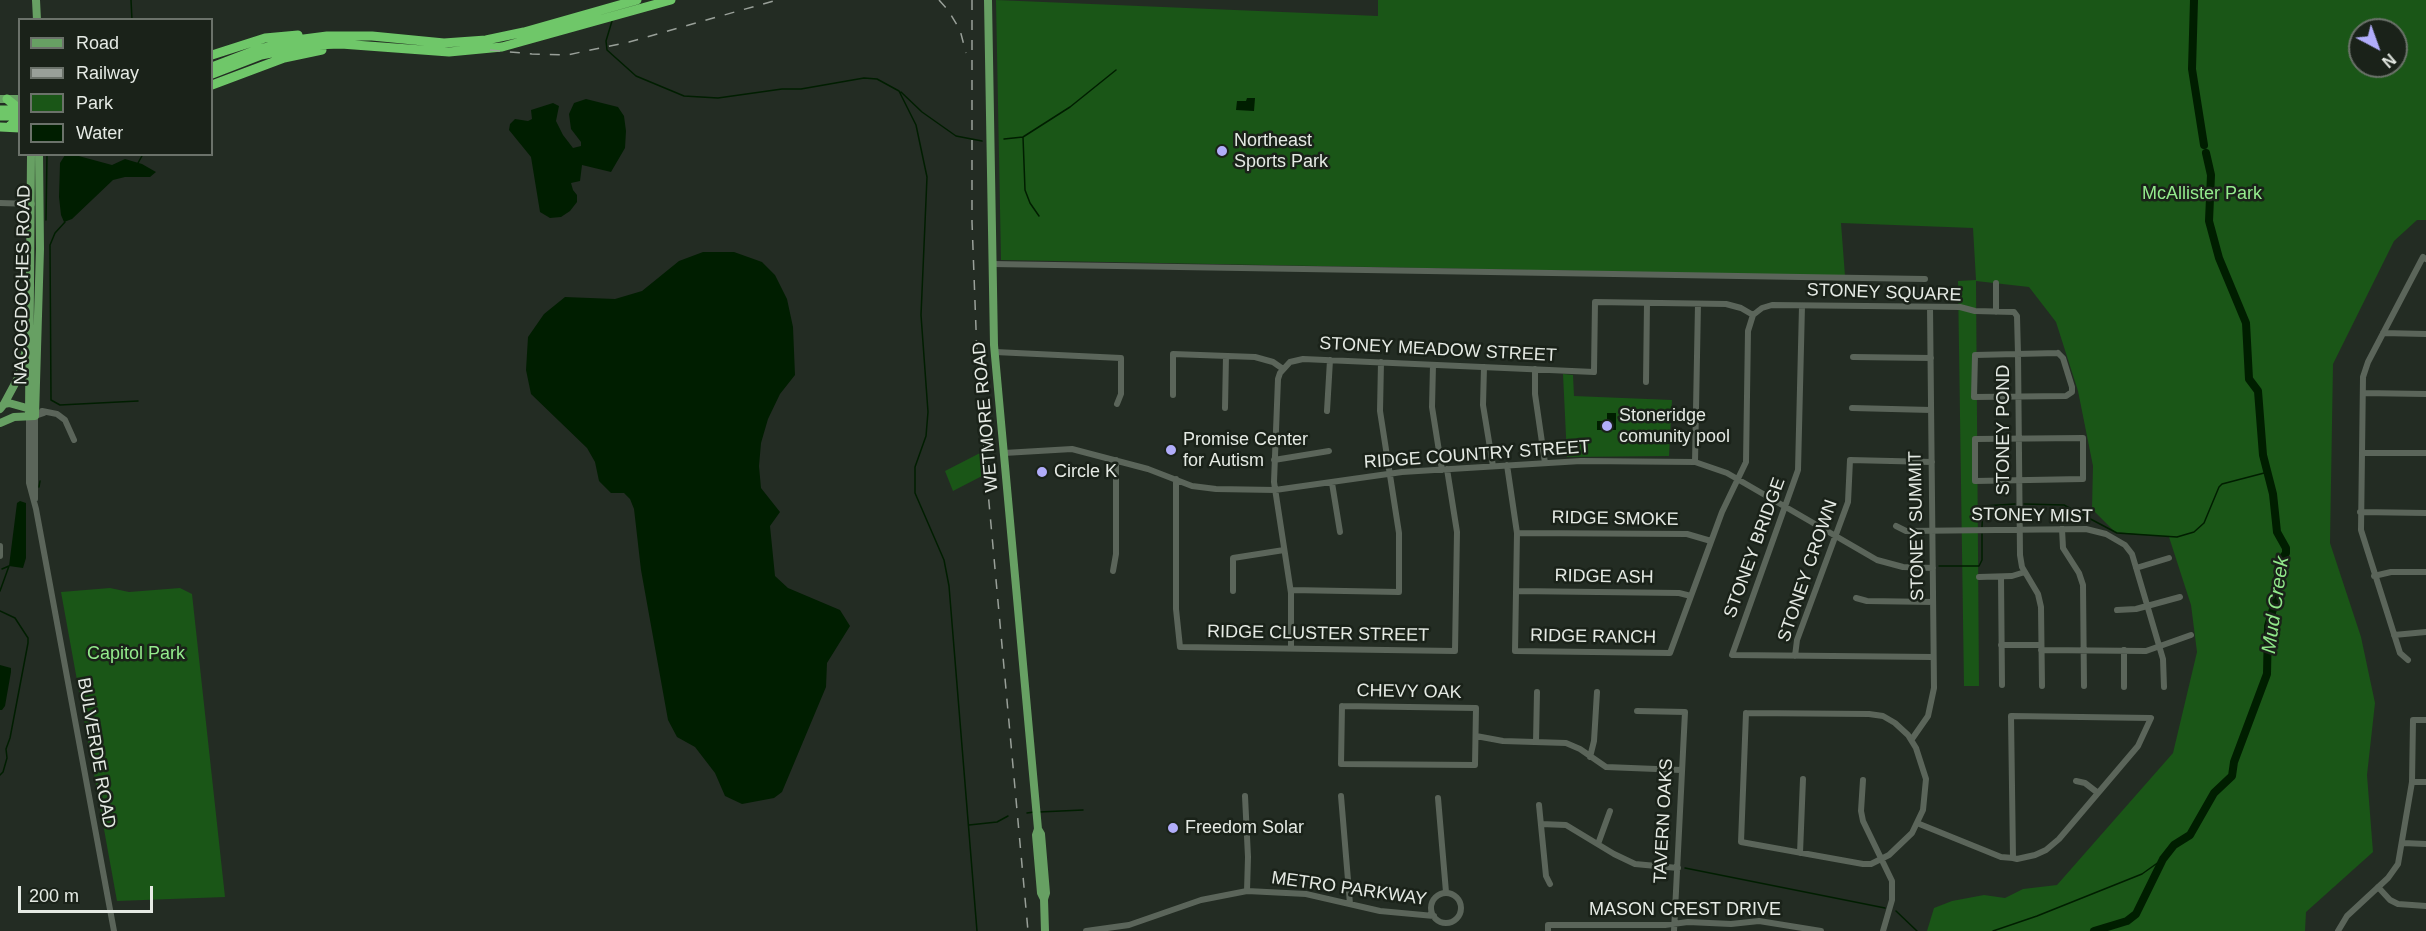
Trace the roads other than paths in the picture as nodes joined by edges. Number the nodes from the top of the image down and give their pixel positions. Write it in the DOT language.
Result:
graph roads {
  1 [pos="671,0"];
  2 [pos="988,0"];
  3 [pos="635,4"];
  4 [pos="327,36"];
  5 [pos="372,41"];
  6 [pos="357,45"];
  7 [pos="213,55"];
  8 [pos="213,67"];
  9 [pos="213,74"];
  10 [pos="213,85"];
  11 [pos="18,93"];
  12 [pos="4,99"];
  13 [pos="18,110"];
  14 [pos="3,113"];
  15 [pos="18,116"];
  16 [pos="10,127"];
  17 [pos="31,156"];
  18 [pos="39,156"];
  19 [pos="0,203"];
  20 [pos="35,204"];
  21 [pos="2425,258"];
  22 [pos="992,264"];
  23 [pos="1925,279"];
  24 [pos="1996,283"];
  25 [pos="1647,303"];
  26 [pos="1698,304"];
  27 [pos="1802,306"];
  28 [pos="1930,307"];
  29 [pos="1996,312"];
  30 [pos="2016,313"];
  31 [pos="1753,315"];
  32 [pos="2383,333"];
  33 [pos="2426,334"];
  34 [pos="30,336"];
  35 [pos="995,352"];
  36 [pos="2018,354"];
  37 [pos="1227,356"];
  38 [pos="1853,357"];
  39 [pos="1931,358"];
  40 [pos="1330,360"];
  41 [pos="1381,362"];
  42 [pos="1433,365"];
  43 [pos="1484,367"];
  44 [pos="1283,369"];
  45 [pos="1535,369"];
  46 [pos="1646,382"];
  47 [pos="2363,393"];
  48 [pos="2426,394"];
  49 [pos="1173,395"];
  50 [pos="2019,396"];
  51 [pos="1117,404"];
  52 [pos="2,406"];
  53 [pos="1224,408"];
  54 [pos="1852,408"];
  55 [pos="1931,410"];
  56 [pos="1328,411"];
  57 [pos="32,413"];
  58 [pos="0,423"];
  59 [pos="2019,438"];
  60 [pos="74,440"];
  61 [pos="1329,452"];
  62 [pos="1004,453"];
  63 [pos="2362,453"];
  64 [pos="2426,453"];
  65 [pos="1116,460"];
  66 [pos="1274,460"];
  67 [pos="1695,462"];
  68 [pos="1932,462"];
  69 [pos="1545,463"];
  70 [pos="1507,465"];
  71 [pos="1493,466"];
  72 [pos="1444,470"];
  73 [pos="1389,473"];
  74 [pos="1176,479"];
  75 [pos="1738,479"];
  76 [pos="2019,480"];
  77 [pos="1332,483"];
  78 [pos="1275,490"];
  79 [pos="1786,507"];
  80 [pos="2361,512"];
  81 [pos="2426,513"];
  82 [pos="1896,526"];
  83 [pos="2062,529"];
  84 [pos="2020,530"];
  85 [pos="1932,531"];
  86 [pos="1340,532"];
  87 [pos="1517,533"];
  88 [pos="1835,535"];
  89 [pos="1711,541"];
  90 [pos="0,546"];
  91 [pos="1284,550"];
  92 [pos="0,556"];
  93 [pos="2169,558"];
  94 [pos="1933,568"];
  95 [pos="2136,568"];
  96 [pos="1113,571"];
  97 [pos="2025,572"];
  98 [pos="2426,572"];
  99 [pos="2374,576"];
  100 [pos="1978,577"];
  101 [pos="2001,577"];
  102 [pos="1291,590"];
  103 [pos="1233,591"];
  104 [pos="1516,591"];
  105 [pos="1691,596"];
  106 [pos="2180,597"];
  107 [pos="1856,598"];
  108 [pos="1933,602"];
  109 [pos="2148,606"];
  110 [pos="2117,610"];
  111 [pos="2426,632"];
  112 [pos="2191,635"];
  113 [pos="2394,635"];
  114 [pos="2001,645"];
  115 [pos="2159,646"];
  116 [pos="2041,647"];
  117 [pos="1292,648"];
  118 [pos="2084,650"];
  119 [pos="2124,650"];
  120 [pos="1795,656"];
  121 [pos="1934,657"];
  122 [pos="2408,660"];
  123 [pos="2002,685"];
  124 [pos="2042,686"];
  125 [pos="2084,686"];
  126 [pos="2124,687"];
  127 [pos="2164,687"];
  128 [pos="1537,692"];
  129 [pos="1597,692"];
  130 [pos="1637,711"];
  131 [pos="2426,720"];
  132 [pos="1476,736"];
  133 [pos="1912,739"];
  134 [pos="1536,742"];
  135 [pos="1590,757"];
  136 [pos="1681,770"];
  137 [pos="1803,779"];
  138 [pos="1863,780"];
  139 [pos="2076,781"];
  140 [pos="2412,782"];
  141 [pos="2426,782"];
  142 [pos="2098,794"];
  143 [pos="1245,796"];
  144 [pos="1341,796"];
  145 [pos="1438,798"];
  146 [pos="1539,805"];
  147 [pos="1610,811"];
  148 [pos="1917,823"];
  149 [pos="1541,824"];
  150 [pos="2403,843"];
  151 [pos="1598,844"];
  152 [pos="2426,844"];
  153 [pos="1800,853"];
  154 [pos="1883,858"];
  155 [pos="2013,858"];
  156 [pos="1677,868"];
  157 [pos="1550,884"];
  158 [pos="2378,887"];
  159 [pos="1247,891"];
  160 [pos="1446,892"];
  161 [pos="1350,904"];
  162 [pos="2426,906"];
  163 [pos="1434,916"];
  164 [pos="1675,923"];
  165 [pos="1548,928"];
  166 [pos="114,931"];
  167 [pos="1045,931"];
  168 [pos="1086,931"];
  169 [pos="1674,931"];
  170 [pos="1821,931"];
  171 [pos="1883,931"];
  172 [pos="2337,931"];
  1 -- 3 [label="highway"];
  2 -- 22 [label="main road, WETMORE ROAD"];
  3 -- 5 [label="highway"];
  4 -- 5 [label="highway"];
  4 -- 7 [label="highway"];
  4 -- 8 [label="highway"];
  5 -- 6 [label="highway"];
  6 -- 9 [label="highway"];
  6 -- 10 [label="highway"];
  11 -- 12 [label="main road"];
  12 -- 16 [label="highway"];
  13 -- 14 [label="highway"];
  14 -- 15 [label="highway"];
  17 -- 20 [label="main road, NACOGDOCHES ROAD"];
  18 -- 20 [label="main road, NACOGDOCHES ROAD"];
  19 -- 20 [label="street"];
  20 -- 34 [label="main road, NACOGDOCHES ROAD"];
  20 -- 57 [label="main road, NACOGDOCHES ROAD"];
  21 -- 32 [label="street"];
  22 -- 23 [label="street"];
  22 -- 35 [label="main road, WETMORE ROAD"];
  24 -- 29 [label="street"];
  25 -- 26 [label="street"];
  25 -- 45 [label="street, STONEY MEADOW STREET"];
  25 -- 46 [label="street"];
  26 -- 31 [label="street"];
  26 -- 67 [label="street"];
  27 -- 28 [label="street, STONEY SQUARE"];
  27 -- 31 [label="street, STONEY SQUARE"];
  27 -- 79 [label="street, STONEY BRIDGE"];
  28 -- 29 [label="street, STONEY SQUARE"];
  28 -- 39 [label="street, STONEY SUMMIT"];
  29 -- 30 [label="street, STONEY SQUARE"];
  30 -- 36 [label="street, STONEY POND"];
  31 -- 75 [label="street"];
  32 -- 33 [label="street"];
  32 -- 47 [label="street"];
  34 -- 52 [label="main road"];
  34 -- 57 [label="main road, NACOGDOCHES ROAD"];
  35 -- 51 [label="street"];
  35 -- 62 [label="main road, WETMORE ROAD"];
  36 -- 50 [label="street, STONEY POND"];
  36 -- 50 [label="street"];
  36 -- 50 [label="street"];
  37 -- 44 [label="street"];
  37 -- 49 [label="street"];
  37 -- 53 [label="street"];
  38 -- 39 [label="street"];
  39 -- 55 [label="street, STONEY SUMMIT"];
  40 -- 41 [label="street, STONEY MEADOW STREET"];
  40 -- 44 [label="street, STONEY MEADOW STREET"];
  40 -- 56 [label="street"];
  41 -- 42 [label="street, STONEY MEADOW STREET"];
  41 -- 73 [label="street"];
  42 -- 43 [label="street, STONEY MEADOW STREET"];
  42 -- 72 [label="street"];
  43 -- 45 [label="street, STONEY MEADOW STREET"];
  43 -- 71 [label="street"];
  44 -- 66 [label="street"];
  45 -- 69 [label="street"];
  47 -- 48 [label="street"];
  47 -- 63 [label="street"];
  50 -- 59 [label="street, STONEY POND"];
  52 -- 57 [label="main road"];
  54 -- 55 [label="street"];
  55 -- 68 [label="street, STONEY SUMMIT"];
  57 -- 58 [label="main road"];
  57 -- 60 [label="street"];
  57 -- 166 [label="street, BULVERDE ROAD"];
  59 -- 76 [label="street, STONEY POND"];
  59 -- 76 [label="street"];
  59 -- 76 [label="street"];
  61 -- 66 [label="street"];
  62 -- 65 [label="street, RIDGE COUNTRY STREET"];
  62 -- 167 [label="main road, WETMORE ROAD"];
  63 -- 64 [label="street"];
  63 -- 80 [label="street"];
  65 -- 74 [label="street, RIDGE COUNTRY STREET"];
  65 -- 96 [label="street"];
  66 -- 78 [label="street"];
  67 -- 69 [label="street, RIDGE COUNTRY STREET"];
  67 -- 75 [label="street, RIDGE COUNTRY STREET"];
  68 -- 85 [label="street, STONEY SUMMIT"];
  68 -- 88 [label="street, STONEY CROWN"];
  69 -- 70 [label="street, RIDGE COUNTRY STREET"];
  70 -- 71 [label="street, RIDGE COUNTRY STREET"];
  70 -- 87 [label="street"];
  71 -- 72 [label="street, RIDGE COUNTRY STREET"];
  72 -- 73 [label="street, RIDGE COUNTRY STREET"];
  72 -- 117 [label="street, RIDGE CLUSTER STREET"];
  73 -- 77 [label="street, RIDGE COUNTRY STREET"];
  73 -- 102 [label="street"];
  74 -- 78 [label="street, RIDGE COUNTRY STREET"];
  74 -- 117 [label="street, RIDGE CLUSTER STREET"];
  75 -- 79 [label="street, RIDGE COUNTRY STREET"];
  75 -- 89 [label="street"];
  76 -- 84 [label="street, STONEY POND"];
  77 -- 78 [label="street, RIDGE COUNTRY STREET"];
  77 -- 86 [label="street"];
  78 -- 91 [label="street"];
  79 -- 88 [label="street, RIDGE COUNTRY STREET"];
  79 -- 120 [label="street, STONEY BRIDGE"];
  80 -- 81 [label="street"];
  80 -- 99 [label="street"];
  82 -- 85 [label="street, STONEY MIST"];
  83 -- 84 [label="street, STONEY MIST"];
  83 -- 95 [label="street, STONEY MIST"];
  83 -- 118 [label="street"];
  84 -- 85 [label="street, STONEY MIST"];
  84 -- 97 [label="street, STONEY POND"];
  85 -- 94 [label="street, STONEY SUMMIT"];
  87 -- 89 [label="street, RIDGE SMOKE"];
  87 -- 104 [label="street"];
  88 -- 94 [label="street, RIDGE COUNTRY STREET"];
  88 -- 120 [label="street, STONEY CROWN"];
  89 -- 105 [label="street"];
  90 -- 92 [label="street"];
  91 -- 102 [label="street"];
  91 -- 103 [label="street"];
  93 -- 95 [label="street"];
  94 -- 108 [label="street, STONEY SUMMIT"];
  95 -- 109 [label="street, STONEY MIST"];
  97 -- 101 [label="street"];
  97 -- 116 [label="street, STONEY POND"];
  98 -- 99 [label="street"];
  99 -- 113 [label="street"];
  100 -- 101 [label="street"];
  101 -- 114 [label="street"];
  102 -- 117 [label="street"];
  104 -- 105 [label="street, RIDGE ASH"];
  104 -- 105 [label="street, RIDGE RANCH"];
  106 -- 109 [label="street"];
  107 -- 108 [label="street"];
  108 -- 121 [label="street, STONEY SUMMIT"];
  109 -- 110 [label="street"];
  109 -- 115 [label="street, STONEY MIST"];
  111 -- 113 [label="street"];
  112 -- 115 [label="street"];
  113 -- 122 [label="street"];
  114 -- 116 [label="street"];
  114 -- 123 [label="street"];
  115 -- 119 [label="street"];
  115 -- 127 [label="street, STONEY MIST"];
  116 -- 118 [label="street"];
  116 -- 124 [label="street, STONEY POND"];
  118 -- 119 [label="street"];
  118 -- 125 [label="street"];
  119 -- 126 [label="street"];
  120 -- 121 [label="street"];
  121 -- 133 [label="street, STONEY SUMMIT"];
  128 -- 134 [label="street"];
  129 -- 135 [label="street"];
  130 -- 136 [label="street, TAVERN OAKS"];
  131 -- 140 [label="street"];
  132 -- 132 [label="street, CHEVY OAK"];
  132 -- 134 [label="street"];
  133 -- 148 [label="street"];
  133 -- 153 [label="street"];
  134 -- 135 [label="street"];
  135 -- 136 [label="street"];
  136 -- 156 [label="street, TAVERN OAKS"];
  137 -- 153 [label="street"];
  138 -- 154 [label="street"];
  139 -- 142 [label="street"];
  140 -- 141 [label="street"];
  140 -- 150 [label="street"];
  142 -- 155 [label="street"];
  142 -- 155 [label="street"];
  143 -- 159 [label="street"];
  144 -- 161 [label="street"];
  145 -- 160 [label="street"];
  146 -- 149 [label="street"];
  147 -- 151 [label="street"];
  148 -- 154 [label="street"];
  148 -- 155 [label="street"];
  149 -- 151 [label="street"];
  149 -- 157 [label="street"];
  150 -- 152 [label="street"];
  150 -- 158 [label="street"];
  151 -- 156 [label="street"];
  153 -- 154 [label="street"];
  154 -- 171 [label="street"];
  156 -- 164 [label="street, TAVERN OAKS"];
  158 -- 162 [label="street"];
  158 -- 172 [label="street"];
  159 -- 161 [label="street, METRO PARKWAY"];
  159 -- 168 [label="street, METRO PARKWAY"];
  160 -- 163 [label="street"];
  160 -- 163 [label="street"];
  161 -- 163 [label="street, METRO PARKWAY"];
  164 -- 165 [label="street, MASON CREST DRIVE"];
  164 -- 169 [label="street, TAVERN OAKS"];
  164 -- 170 [label="street, MASON CREST DRIVE"];
}
